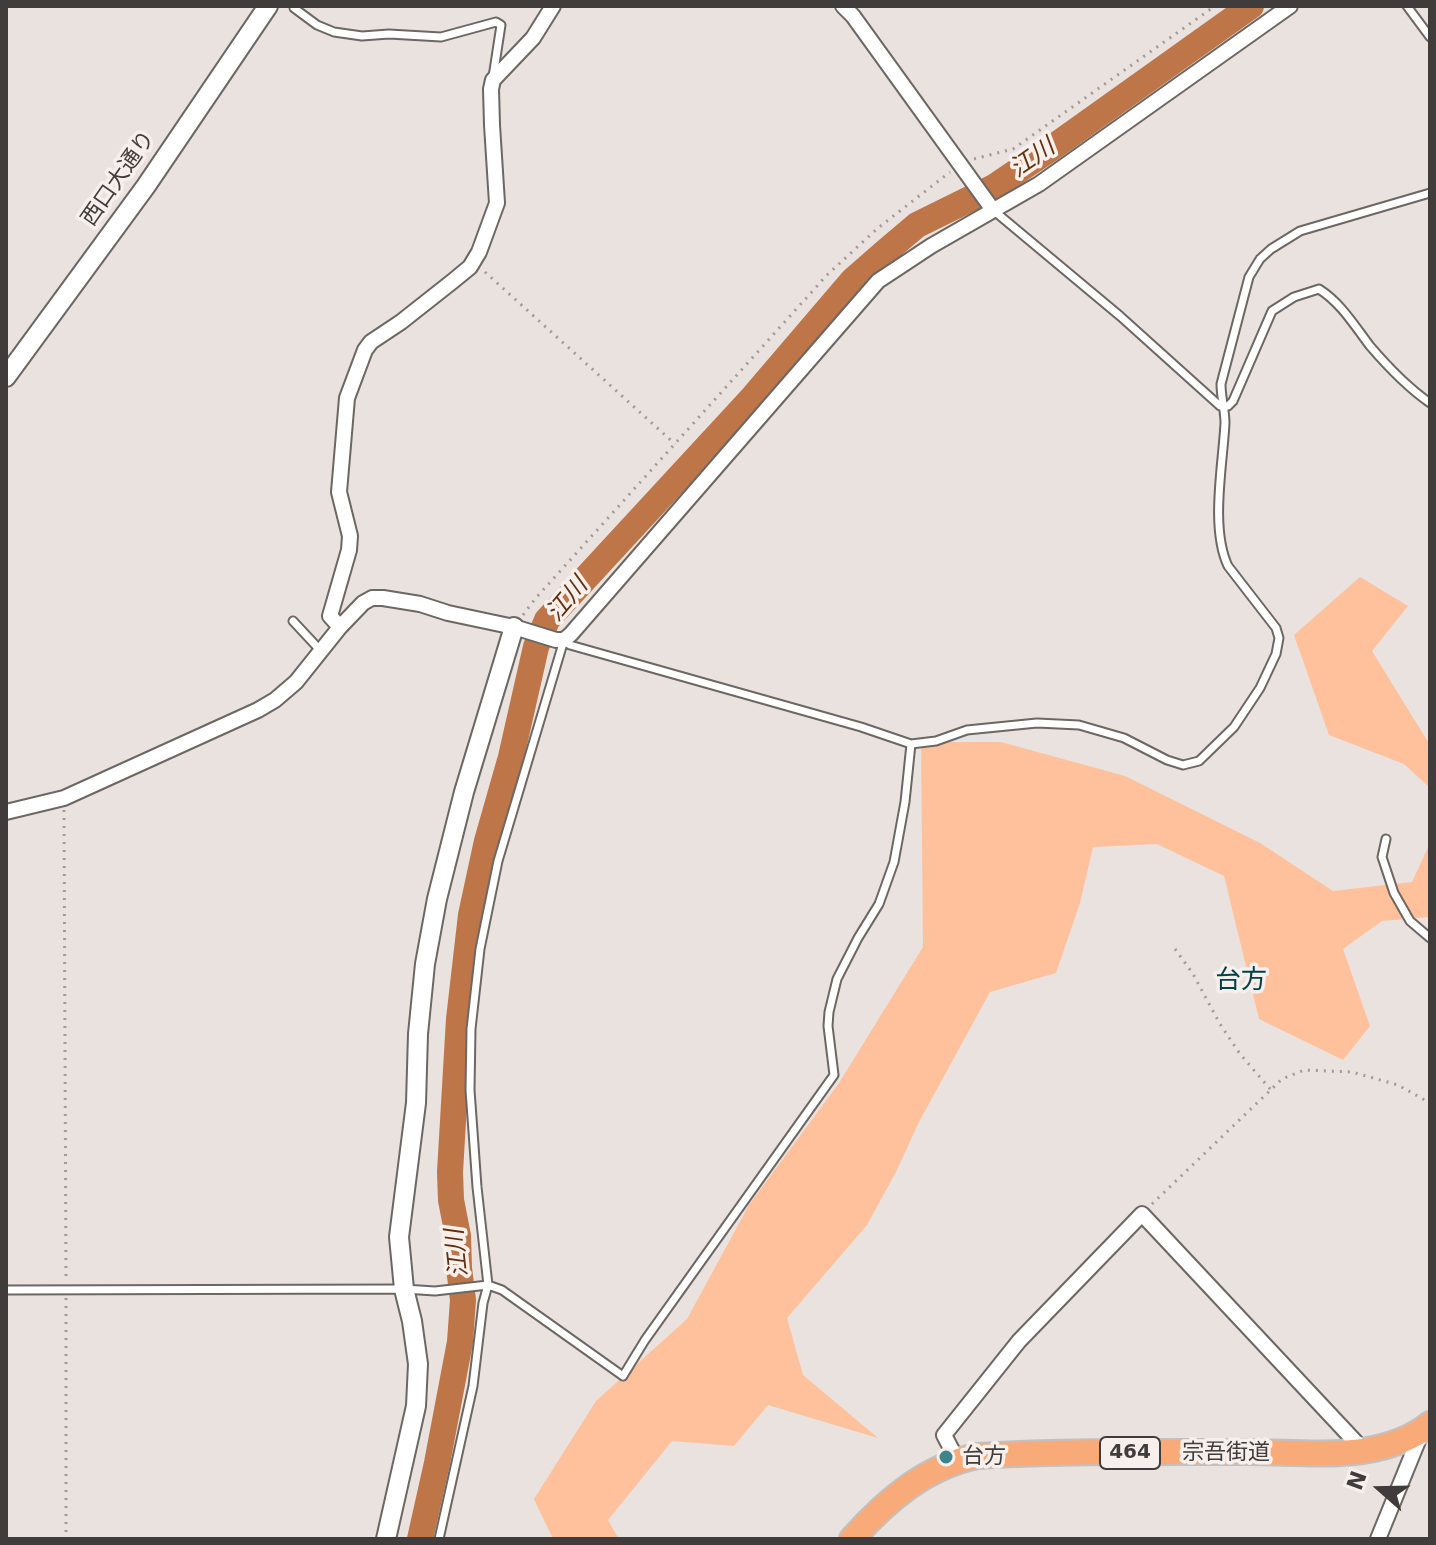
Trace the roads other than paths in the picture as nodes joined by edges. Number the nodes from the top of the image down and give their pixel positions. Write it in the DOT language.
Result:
graph roads {
  1 [pos="268,6"];
  2 [pos="553,6"];
  3 [pos="843,6"];
  4 [pos="1290,6"];
  5 [pos="1407,6"];
  6 [pos="294,8"];
  7 [pos="1430,37"];
  8 [pos="493,80"];
  9 [pos="1430,193"];
  10 [pos="993,210"];
  11 [pos="6,377"];
  12 [pos="1430,403"];
  13 [pos="1223,407"];
  14 [pos="293,621"];
  15 [pos="340,627"];
  16 [pos="518,628"];
  17 [pos="560,640"];
  18 [pos="320,650"];
  19 [pos="911,744"];
  20 [pos="6,812"];
  21 [pos="1386,839"];
  22 [pos="1430,938"];
  23 [pos="488,1285"];
  24 [pos="404,1289"];
  25 [pos="6,1290"];
  26 [pos="1426,1427"];
  27 [pos="1364,1451"];
  28 [pos="957,1460"];
  29 [pos="386,1539"];
  30 [pos="439,1539"];
  31 [pos="852,1539"];
  32 [pos="1378,1539"];
  1 -- 11 [label="street, 西口大通り"];
  2 -- 8 [label="street"];
  3 -- 10 [label="street"];
  4 -- 10 [label="street"];
  5 -- 7 [label="lane"];
  6 -- 8 [label="lane"];
  8 -- 15 [label="street"];
  9 -- 13 [label="lane"];
  10 -- 13 [label="lane"];
  10 -- 17 [label="street"];
  12 -- 13 [label="lane"];
  13 -- 19 [label="lane"];
  14 -- 18 [label="lane"];
  15 -- 16 [label="street"];
  15 -- 18 [label="street"];
  16 -- 17 [label="street"];
  16 -- 24 [label="street"];
  17 -- 19 [label="lane"];
  17 -- 23 [label="lane"];
  18 -- 20 [label="street"];
  19 -- 23 [label="lane"];
  21 -- 22 [label="lane"];
  23 -- 24 [label="lane"];
  23 -- 30 [label="lane"];
  24 -- 25 [label="lane"];
  24 -- 29 [label="street"];
  26 -- 27 [label="highway, 宗吾街道 / 464"];
  26 -- 32 [label="street"];
  27 -- 28 [label="highway, 宗吾街道 / 464"];
  27 -- 28 [label="street"];
  28 -- 31 [label="highway, 宗吾街道 / 464"];
}
